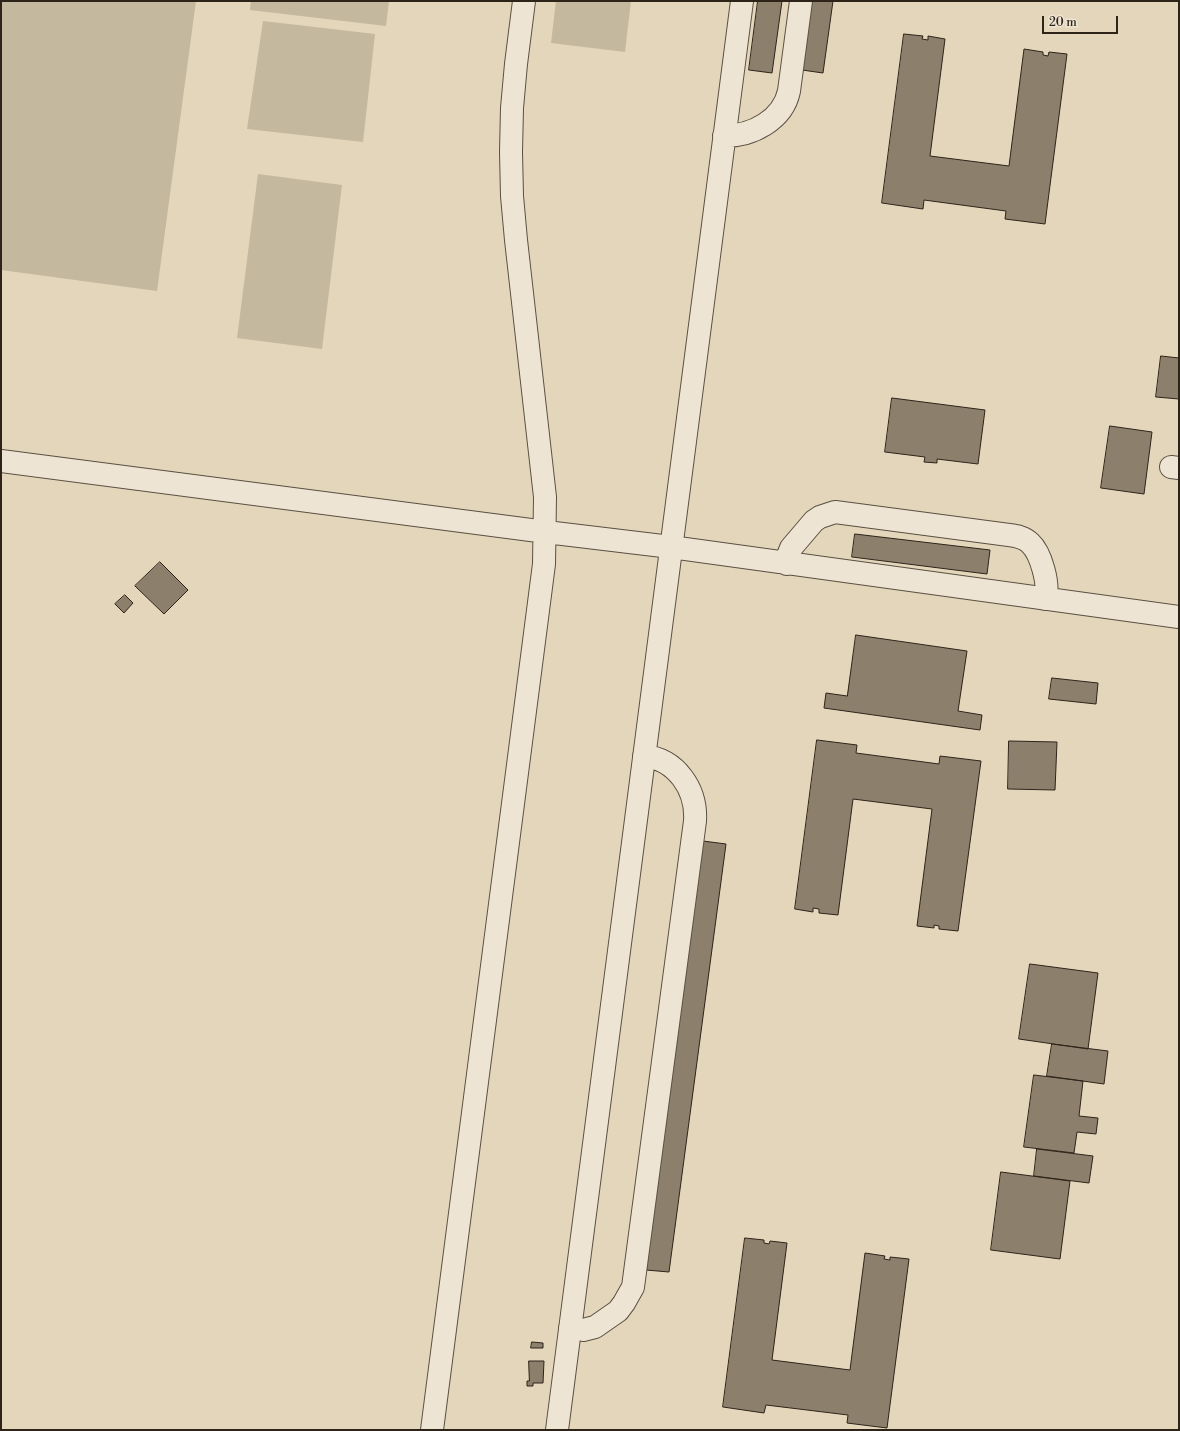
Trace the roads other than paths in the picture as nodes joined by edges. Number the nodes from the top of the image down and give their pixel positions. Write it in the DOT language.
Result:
graph roads {
  1 [pos="524,1"];
  2 [pos="742,1"];
  3 [pos="801,1"];
  4 [pos="724,136"];
  5 [pos="1,461"];
  6 [pos="546,532"];
  7 [pos="671,547"];
  8 [pos="787,564"];
  9 [pos="1045,599"];
  10 [pos="1179,617"];
  11 [pos="644,756"];
  12 [pos="570,1328"];
  13 [pos="432,1430"];
  14 [pos="557,1430"];
  1 -- 6 [label="lane"];
  2 -- 4 [label="lane"];
  3 -- 4 [label="lane"];
  4 -- 7 [label="lane"];
  5 -- 6 [label="lane"];
  6 -- 7 [label="lane"];
  6 -- 13 [label="lane"];
  7 -- 8 [label="lane"];
  7 -- 11 [label="lane"];
  8 -- 9 [label="lane"];
  8 -- 9 [label="lane"];
  9 -- 10 [label="lane"];
  11 -- 12 [label="lane"];
  11 -- 12 [label="lane"];
  12 -- 14 [label="lane"];
}
